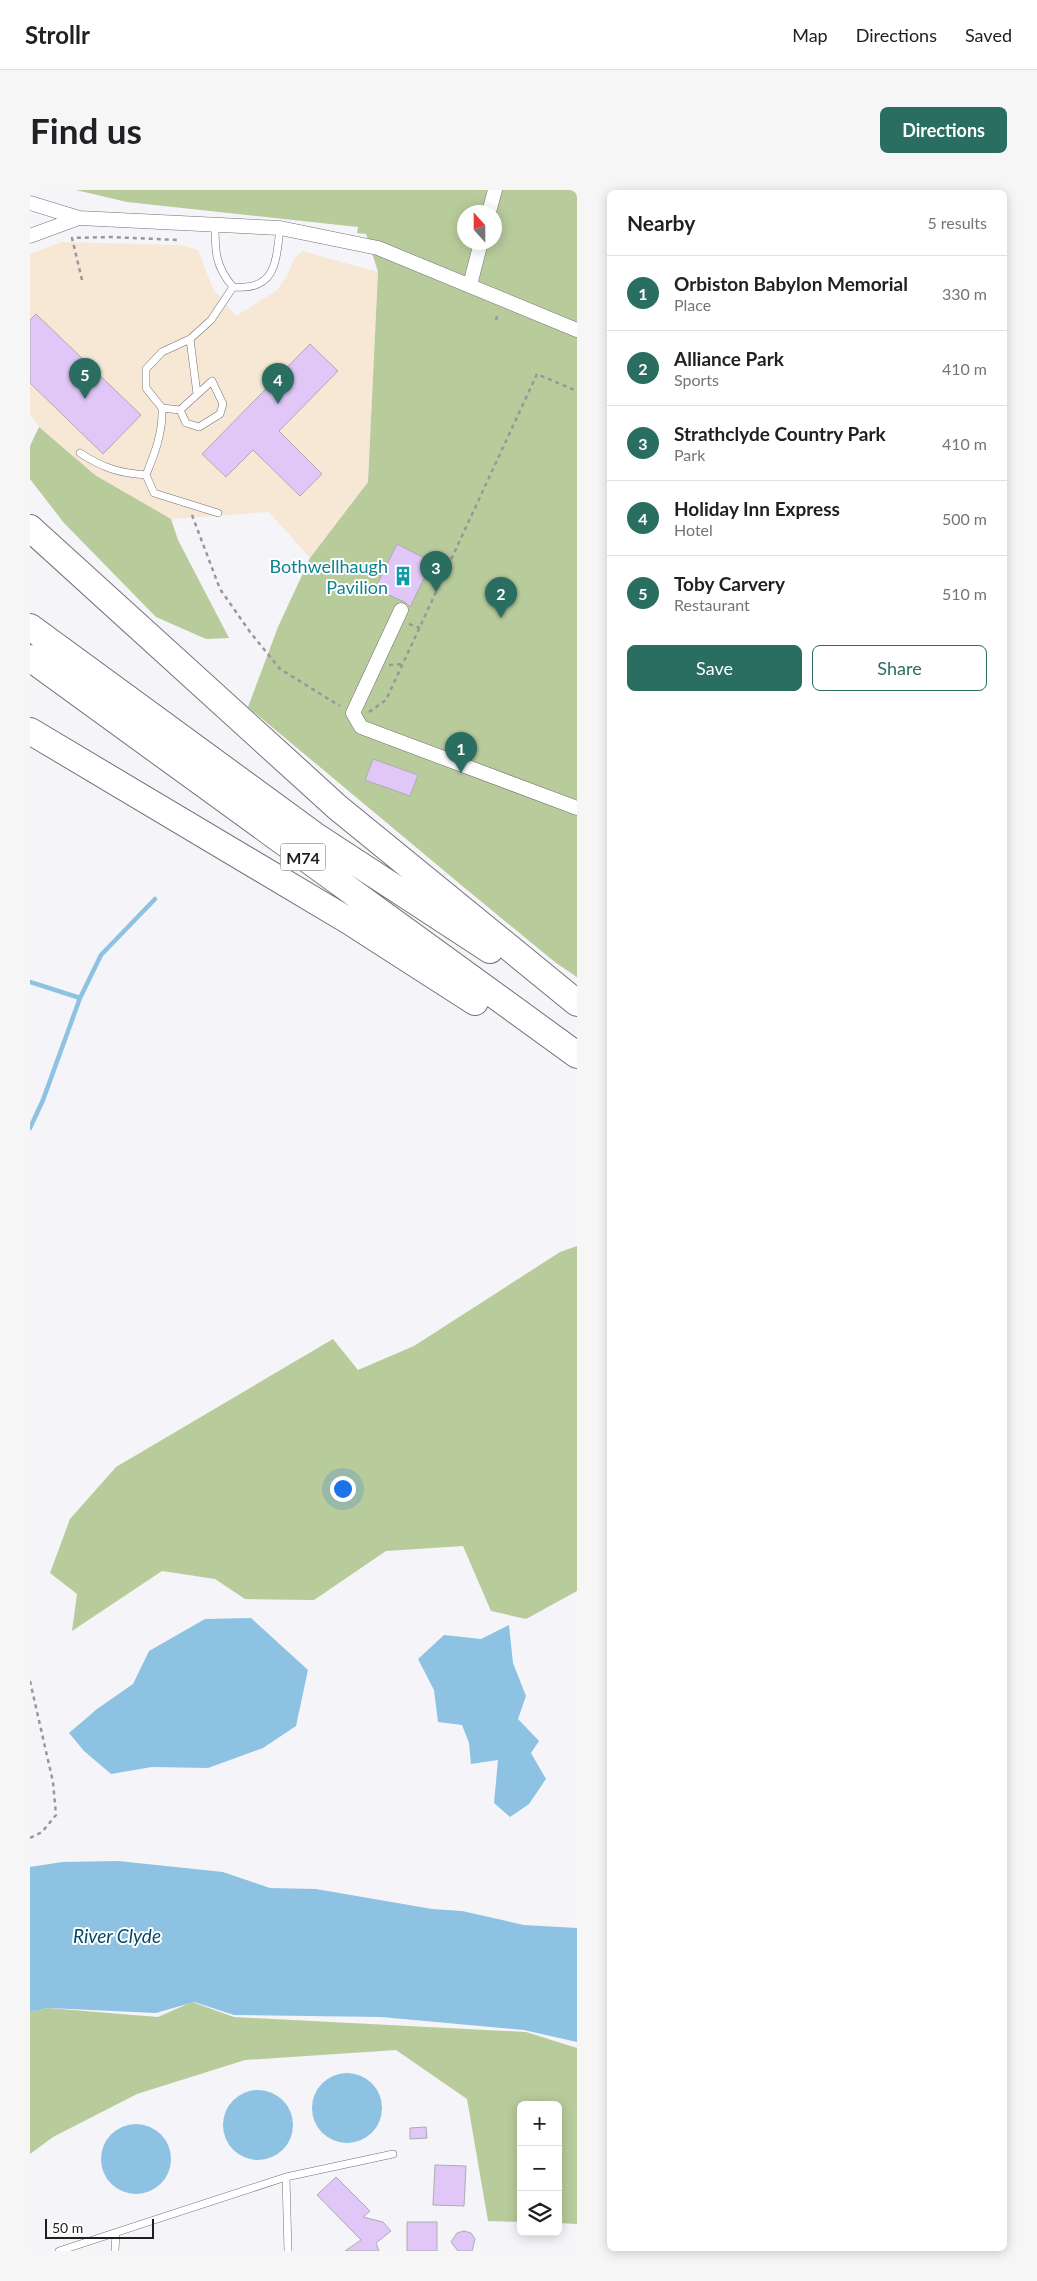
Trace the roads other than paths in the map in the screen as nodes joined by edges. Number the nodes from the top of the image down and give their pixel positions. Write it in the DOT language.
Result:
graph roads {
  1 [pos="495,190"];
  2 [pos="30,204"];
  3 [pos="491,205"];
  4 [pos="79,218"];
  5 [pos="215,224"];
  6 [pos="280,228"];
  7 [pos="30,236"];
  8 [pos="479,250"];
  9 [pos="470,285"];
  10 [pos="233,287"];
  11 [pos="577,330"];
  12 [pos="190,339"];
  13 [pos="197,394"];
  14 [pos="162,408"];
  15 [pos="180,410"];
  16 [pos="80,453"];
  17 [pos="146,476"];
  18 [pos="218,513"];
  19 [pos="30,528"];
  20 [pos="401,610"];
  21 [pos="30,627"];
  22 [pos="30,658"];
  23 [pos="30,731"];
  24 [pos="577,808"];
  25 [pos="577,1005"];
  26 [pos="577,1056"];
  27 [pos="394,2154"];
  28 [pos="286,2178"];
  29 [pos="116,2233"];
  30 [pos="59,2251"];
  31 [pos="115,2251"];
  32 [pos="288,2251"];
  1 -- 3 [label="street"];
  2 -- 4 [label="street"];
  4 -- 5 [label="street"];
  4 -- 7 [label="street"];
  5 -- 6 [label="street"];
  5 -- 10 [label="lane"];
  6 -- 9 [label="street"];
  6 -- 10 [label="lane"];
  8 -- 9 [label="street"];
  9 -- 11 [label="street"];
  10 -- 12 [label="lane"];
  12 -- 13 [label="lane"];
  12 -- 14 [label="lane"];
  13 -- 15 [label="lane"];
  13 -- 15 [label="lane"];
  14 -- 15 [label="lane"];
  14 -- 17 [label="lane"];
  16 -- 17 [label="lane"];
  17 -- 18 [label="lane"];
  19 -- 25 [label="highway"];
  20 -- 24 [label="street"];
  21 -- 25 [label="highway, M74"];
  22 -- 26 [label="highway, M74"];
  23 -- 26 [label="highway"];
  27 -- 28 [label="lane"];
  28 -- 29 [label="lane"];
  28 -- 32 [label="lane"];
  29 -- 30 [label="lane"];
  29 -- 31 [label="lane"];
}
